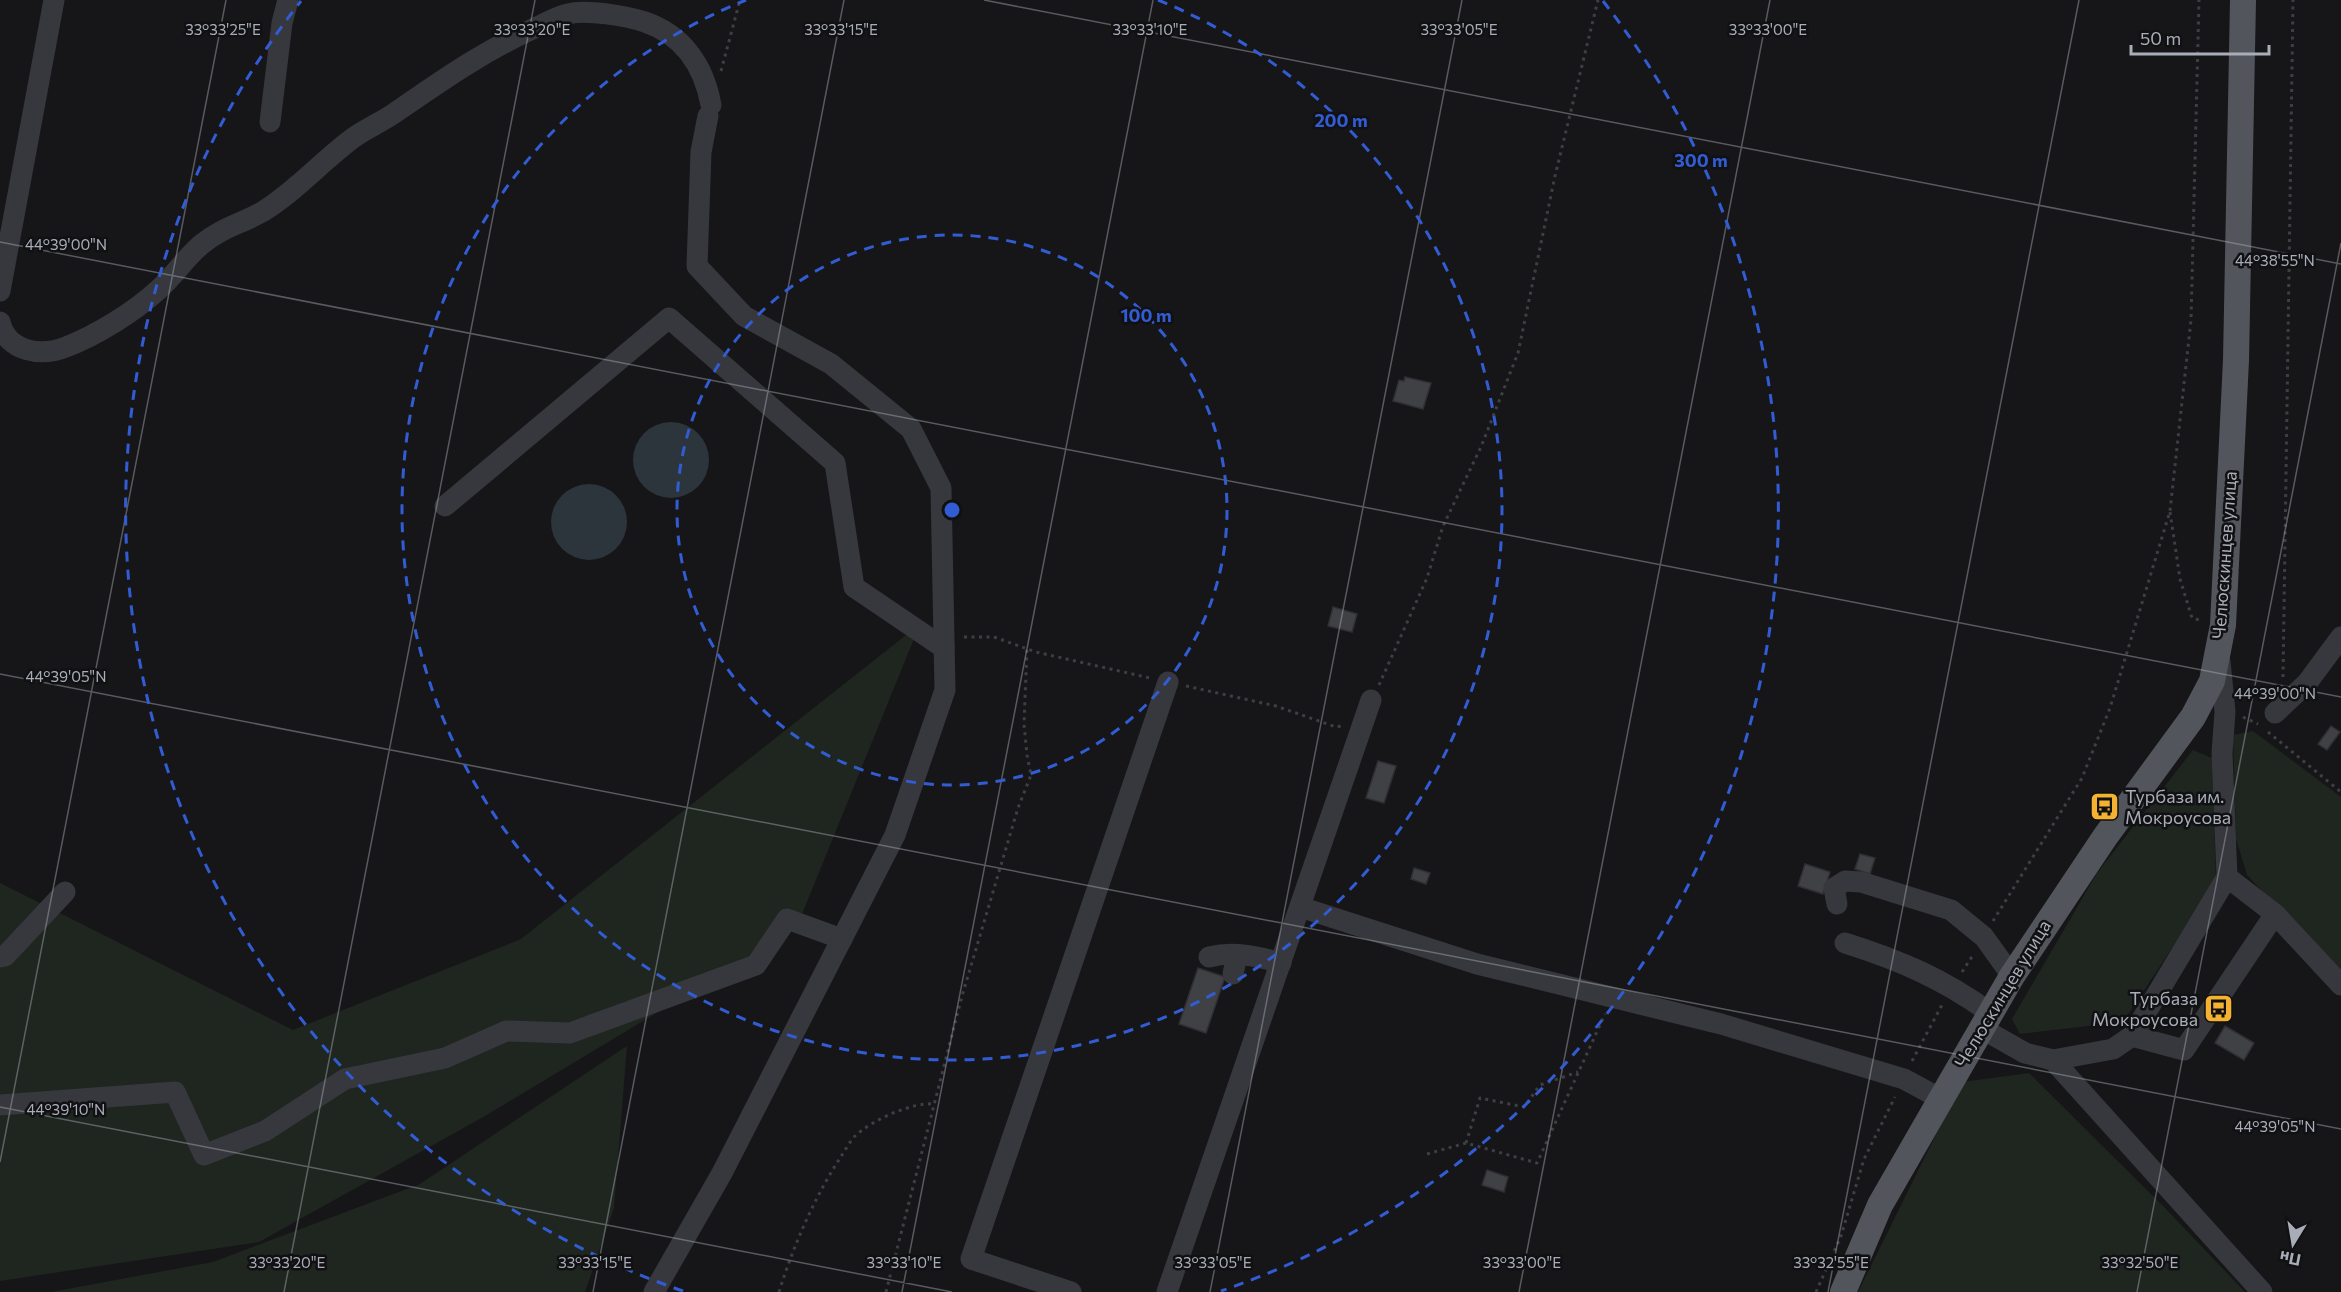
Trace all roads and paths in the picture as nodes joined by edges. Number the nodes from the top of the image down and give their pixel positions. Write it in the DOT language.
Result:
graph roads {
  1 [pos="54,0"];
  2 [pos="288,0"];
  3 [pos="740,0"];
  4 [pos="1598,0"];
  5 [pos="2199,0"];
  6 [pos="2243,0"];
  7 [pos="2293,0"];
  8 [pos="720,74"];
  9 [pos="270,122"];
  10 [pos="0,291"];
  11 [pos="0,322"];
  12 [pos="445,506"];
  13 [pos="2170,511"];
  14 [pos="2207,623"];
  15 [pos="2341,637"];
  16 [pos="944,643"];
  17 [pos="1027,649"];
  18 [pos="2219,649"];
  19 [pos="1168,682"];
  20 [pos="1371,700"];
  21 [pos="2225,712"];
  22 [pos="2275,713"];
  23 [pos="2254,721"];
  24 [pos="1347,725"];
  25 [pos="2341,792"];
  26 [pos="2227,877"];
  27 [pos="65,892"];
  28 [pos="1837,904"];
  29 [pos="1300,907"];
  30 [pos="2275,914"];
  31 [pos="1984,937"];
  32 [pos="842,939"];
  33 [pos="1845,943"];
  34 [pos="0,957"];
  35 [pos="1209,957"];
  36 [pos="1281,963"];
  37 [pos="2012,976"];
  38 [pos="2341,985"];
  39 [pos="1953,988"];
  40 [pos="1613,998"];
  41 [pos="1985,1021"];
  42 [pos="2132,1036"];
  43 [pos="2053,1060"];
  44 [pos="1578,1072"];
  45 [pos="1904,1079"];
  46 [pos="1941,1099"];
  47 [pos="934,1104"];
  48 [pos="0,1105"];
  49 [pos="1466,1143"];
  50 [pos="1427,1154"];
  51 [pos="654,1292"];
  52 [pos="780,1292"];
  53 [pos="886,1292"];
  54 [pos="1071,1292"];
  55 [pos="1167,1292"];
  56 [pos="1816,1292"];
  57 [pos="1843,1292"];
  58 [pos="2262,1292"];
  1 -- 10 [label="street"];
  2 -- 9 [label="street"];
  3 -- 8 [label="path"];
  4 -- 20 [label="path"];
  5 -- 13 [label="path"];
  6 -- 18 [label="main road, Челюскинцев улица"];
  7 -- 22 [label="path"];
  11 -- 16 [label="street"];
  12 -- 16 [label="street"];
  13 -- 14 [label="path"];
  13 -- 31 [label="path"];
  15 -- 22 [label="street"];
  16 -- 17 [label="path"];
  16 -- 32 [label="street"];
  17 -- 19 [label="path"];
  17 -- 47 [label="path"];
  18 -- 21 [label="street"];
  18 -- 37 [label="main road, Челюскинцев улица"];
  19 -- 24 [label="path"];
  19 -- 54 [label="street"];
  20 -- 29 [label="street"];
  21 -- 23 [label="path"];
  21 -- 26 [label="street"];
  22 -- 23 [label="path"];
  23 -- 25 [label="path"];
  26 -- 30 [label="street"];
  26 -- 42 [label="street"];
  27 -- 34 [label="street"];
  28 -- 31 [label="street"];
  29 -- 36 [label="street"];
  29 -- 40 [label="street"];
  30 -- 38 [label="street"];
  30 -- 42 [label="street"];
  31 -- 37 [label="street"];
  31 -- 39 [label="path"];
  32 -- 48 [label="street"];
  32 -- 51 [label="street"];
  33 -- 39 [label="street"];
  35 -- 36 [label="street"];
  36 -- 55 [label="street"];
  37 -- 41 [label="main road, Челюскинцев улица"];
  39 -- 41 [label="street"];
  39 -- 45 [label="path"];
  40 -- 44 [label="path"];
  40 -- 45 [label="street"];
  41 -- 43 [label="street"];
  41 -- 46 [label="main road, Челюскинцев улица"];
  42 -- 43 [label="street"];
  43 -- 58 [label="street"];
  44 -- 49 [label="path"];
  44 -- 49 [label="path"];
  45 -- 46 [label="street"];
  45 -- 56 [label="path"];
  46 -- 57 [label="main road, Челюскинцев улица"];
  47 -- 52 [label="path"];
  47 -- 53 [label="path"];
  49 -- 50 [label="path"];
}
